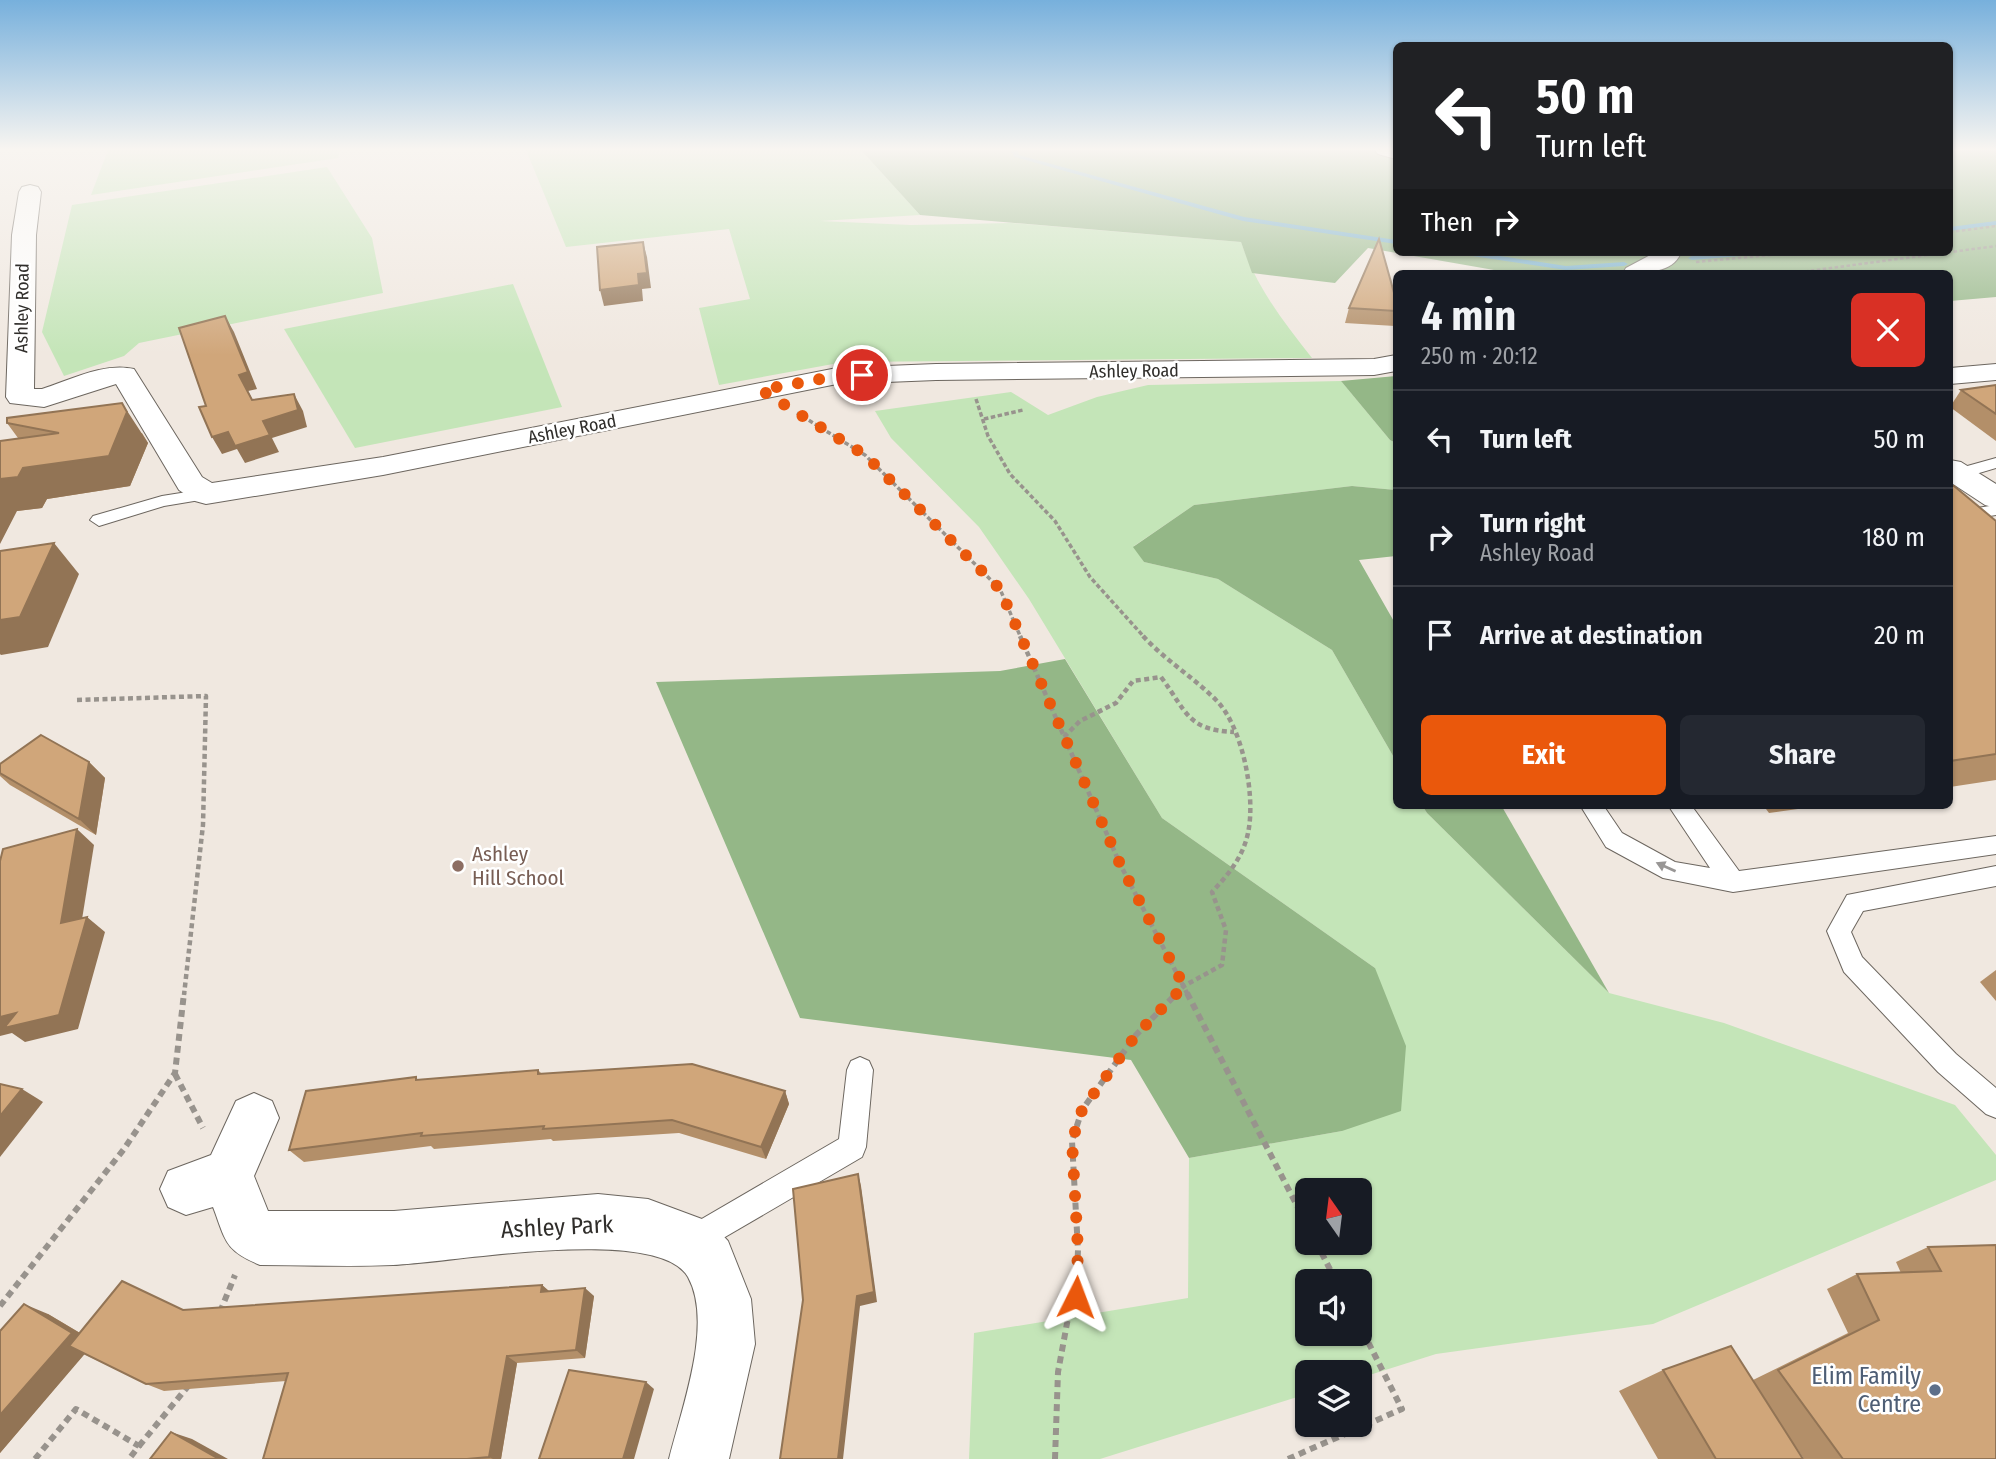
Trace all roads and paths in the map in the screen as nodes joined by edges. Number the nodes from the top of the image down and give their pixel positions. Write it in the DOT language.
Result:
graph roads {
  1 [pos="26,218"];
  2 [pos="1996,226"];
  3 [pos="1953,232"];
  4 [pos="1996,246"];
  5 [pos="1953,253"];
  6 [pos="1668,256"];
  7 [pos="1768,256"];
  8 [pos="1936,256"];
  9 [pos="1641,270"];
  10 [pos="1648,270"];
  11 [pos="1818,270"];
  12 [pos="1393,349"];
  13 [pos="951,372"];
  14 [pos="1996,372"];
  15 [pos="1953,376"];
  16 [pos="761,390"];
  17 [pos="1023,410"];
  18 [pos="984,419"];
  19 [pos="1996,464"];
  20 [pos="1954,472"];
  21 [pos="206,494"];
  22 [pos="1996,498"];
  23 [pos="1996,510"];
  24 [pos="1953,512"];
  25 [pos="99,520"];
  26 [pos="77,699"];
  27 [pos="1234,732"];
  28 [pos="1065,737"];
  29 [pos="1594,809"];
  30 [pos="1682,809"];
  31 [pos="1996,845"];
  32 [pos="1996,876"];
  33 [pos="1732,882"];
  34 [pos="1184,986"];
  35 [pos="860,1070"];
  36 [pos="1996,1105"];
  37 [pos="254,1118"];
  38 [pos="1295,1202"];
  39 [pos="260,1238"];
  40 [pos="691,1241"];
  41 [pos="0,1306"];
  42 [pos="217,1319"];
  43 [pos="1370,1346"];
  44 [pos="192,1379"];
  45 [pos="139,1446"];
  46 [pos="35,1459"];
  47 [pos="129,1459"];
  48 [pos="699,1459"];
  49 [pos="1055,1459"];
  50 [pos="1289,1459"];
  1 -- 21 [label="street, Ashley Road"];
  2 -- 3 [label="path"];
  4 -- 5 [label="path"];
  6 -- 9 [label="street"];
  7 -- 10 [label="path"];
  8 -- 11 [label="path"];
  12 -- 13 [label="street, Ashley Road"];
  13 -- 16 [label="street, Ashley Road"];
  13 -- 18 [label="path"];
  14 -- 15 [label="street"];
  16 -- 21 [label="street, Ashley Road"];
  16 -- 28 [label="path"];
  17 -- 18 [label="path"];
  18 -- 27 [label="path"];
  19 -- 20 [label="lane"];
  20 -- 22 [label="street"];
  21 -- 25 [label="lane"];
  23 -- 24 [label="lane"];
  26 -- 41 [label="path"];
  27 -- 28 [label="path"];
  27 -- 34 [label="path"];
  28 -- 34 [label="path"];
  33 -- 29 [label="lane, one-way"];
  30 -- 33 [label="lane"];
  31 -- 33 [label="lane"];
  32 -- 36 [label="lane"];
  34 -- 38 [label="path"];
  34 -- 49 [label="path"];
  35 -- 40 [label="lane"];
  37 -- 39 [label="street"];
  39 -- 40 [label="street, Ashley Park"];
  39 -- 42 [label="path"];
  40 -- 48 [label="street"];
  43 -- 50 [label="path"];
  44 -- 45 [label="path"];
  45 -- 46 [label="path"];
  45 -- 47 [label="path"];
}
